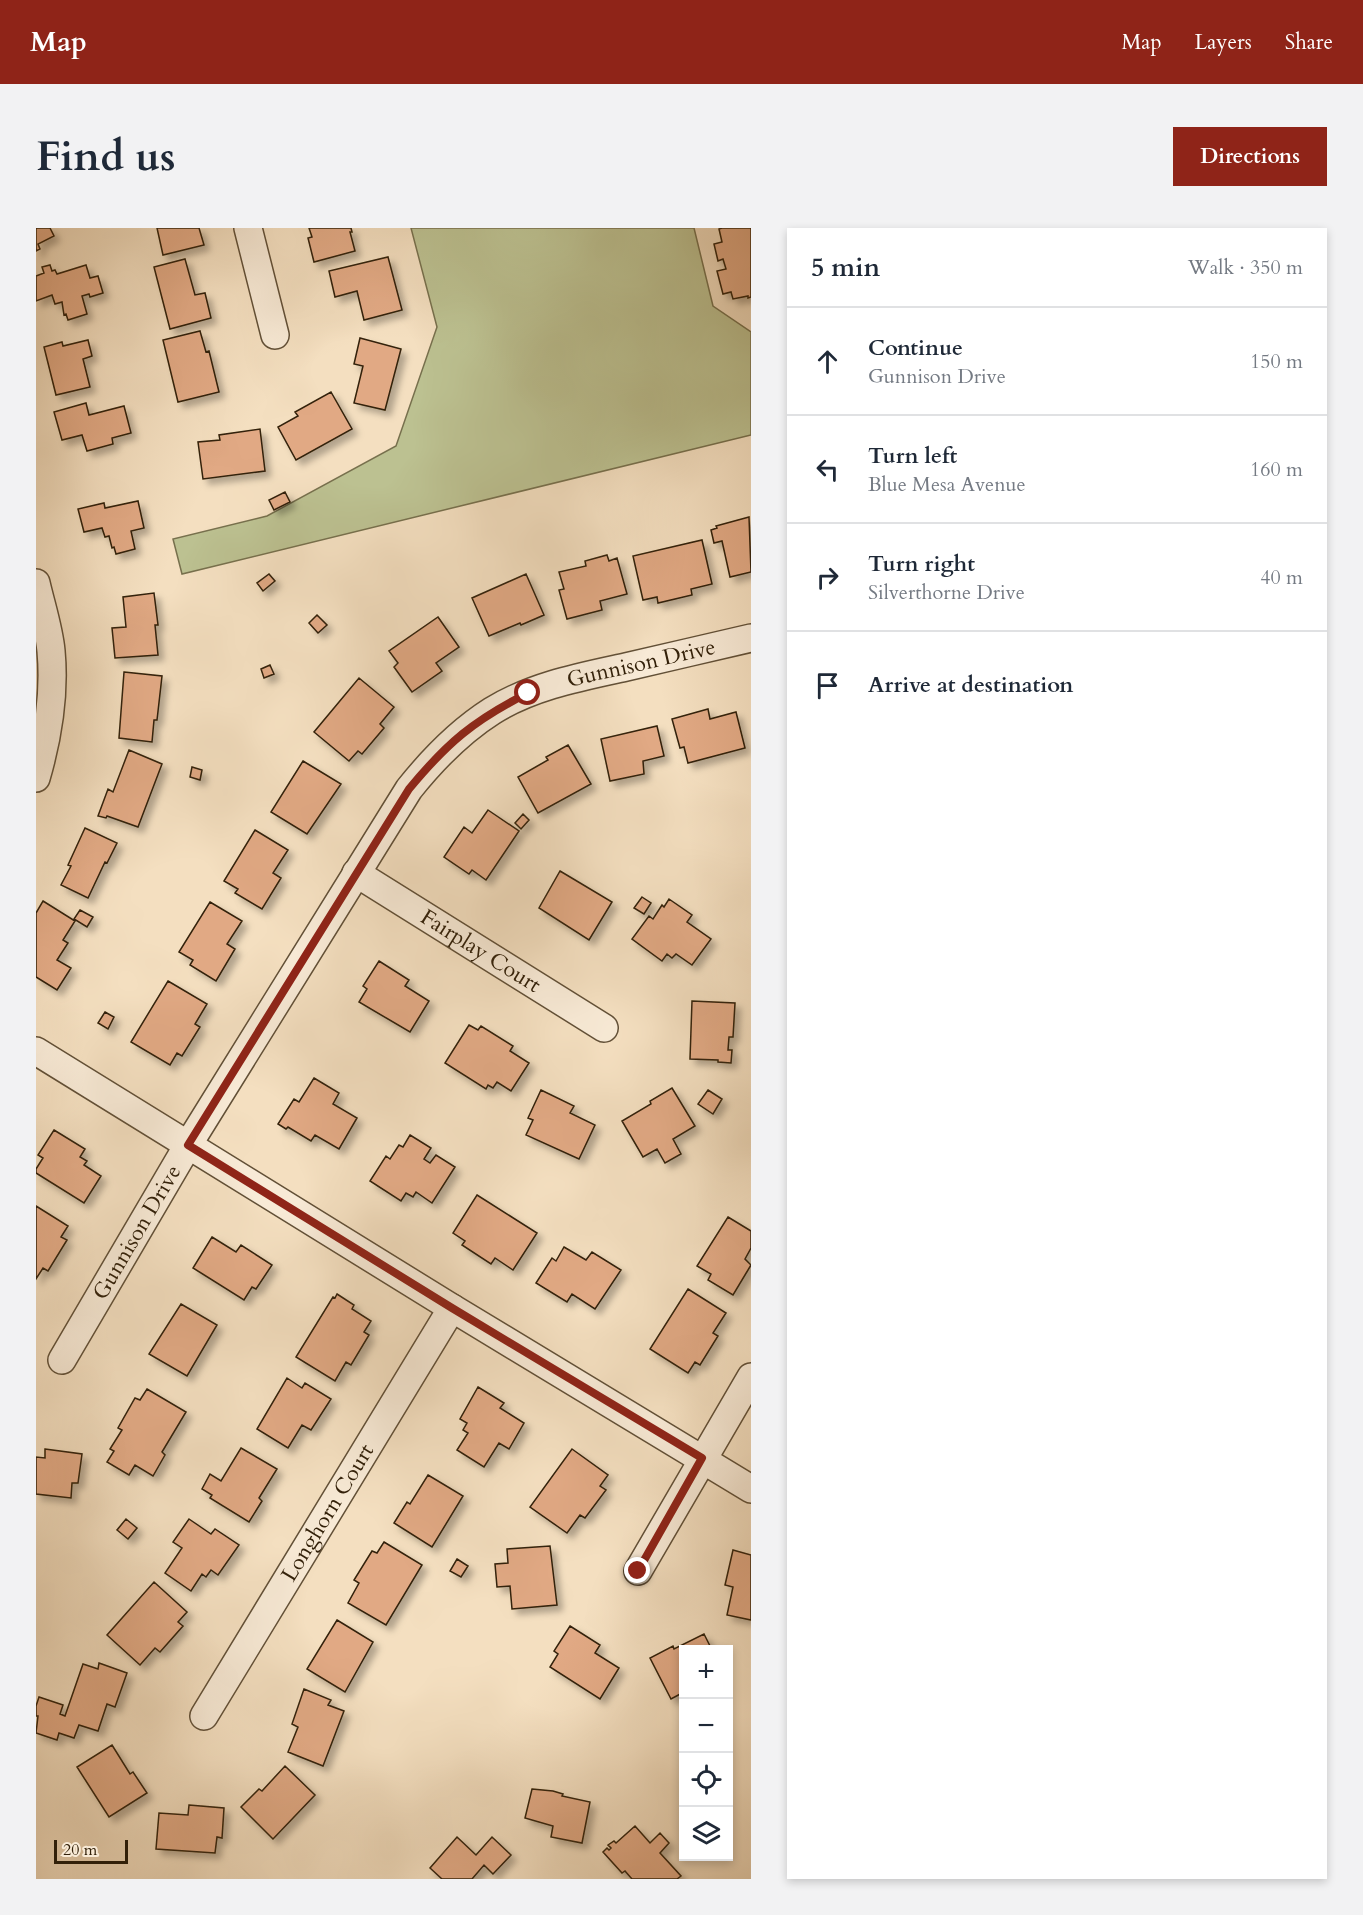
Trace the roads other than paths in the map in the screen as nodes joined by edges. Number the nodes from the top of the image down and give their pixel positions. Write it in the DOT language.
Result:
graph roads {
  1 [pos="248,228"];
  2 [pos="275,335"];
  3 [pos="36,583"];
  4 [pos="751,638"];
  5 [pos="36,778"];
  6 [pos="356,873"];
  7 [pos="604,1028"];
  8 [pos="36,1051"];
  9 [pos="188,1145"];
  10 [pos="452,1308"];
  11 [pos="62,1360"];
  12 [pos="751,1377"];
  13 [pos="702,1458"];
  14 [pos="751,1489"];
  15 [pos="638,1571"];
  16 [pos="204,1716"];
  1 -- 2 [label="street"];
  3 -- 5 [label="street"];
  4 -- 6 [label="street, Gunnison Drive"];
  6 -- 7 [label="street, Fairplay Court"];
  6 -- 9 [label="street, Gunnison Drive"];
  8 -- 9 [label="street"];
  9 -- 10 [label="street"];
  9 -- 11 [label="street, Gunnison Drive"];
  10 -- 13 [label="street"];
  10 -- 16 [label="street, Longhorn Court"];
  12 -- 13 [label="street"];
  13 -- 14 [label="street"];
  13 -- 15 [label="street"];
}
